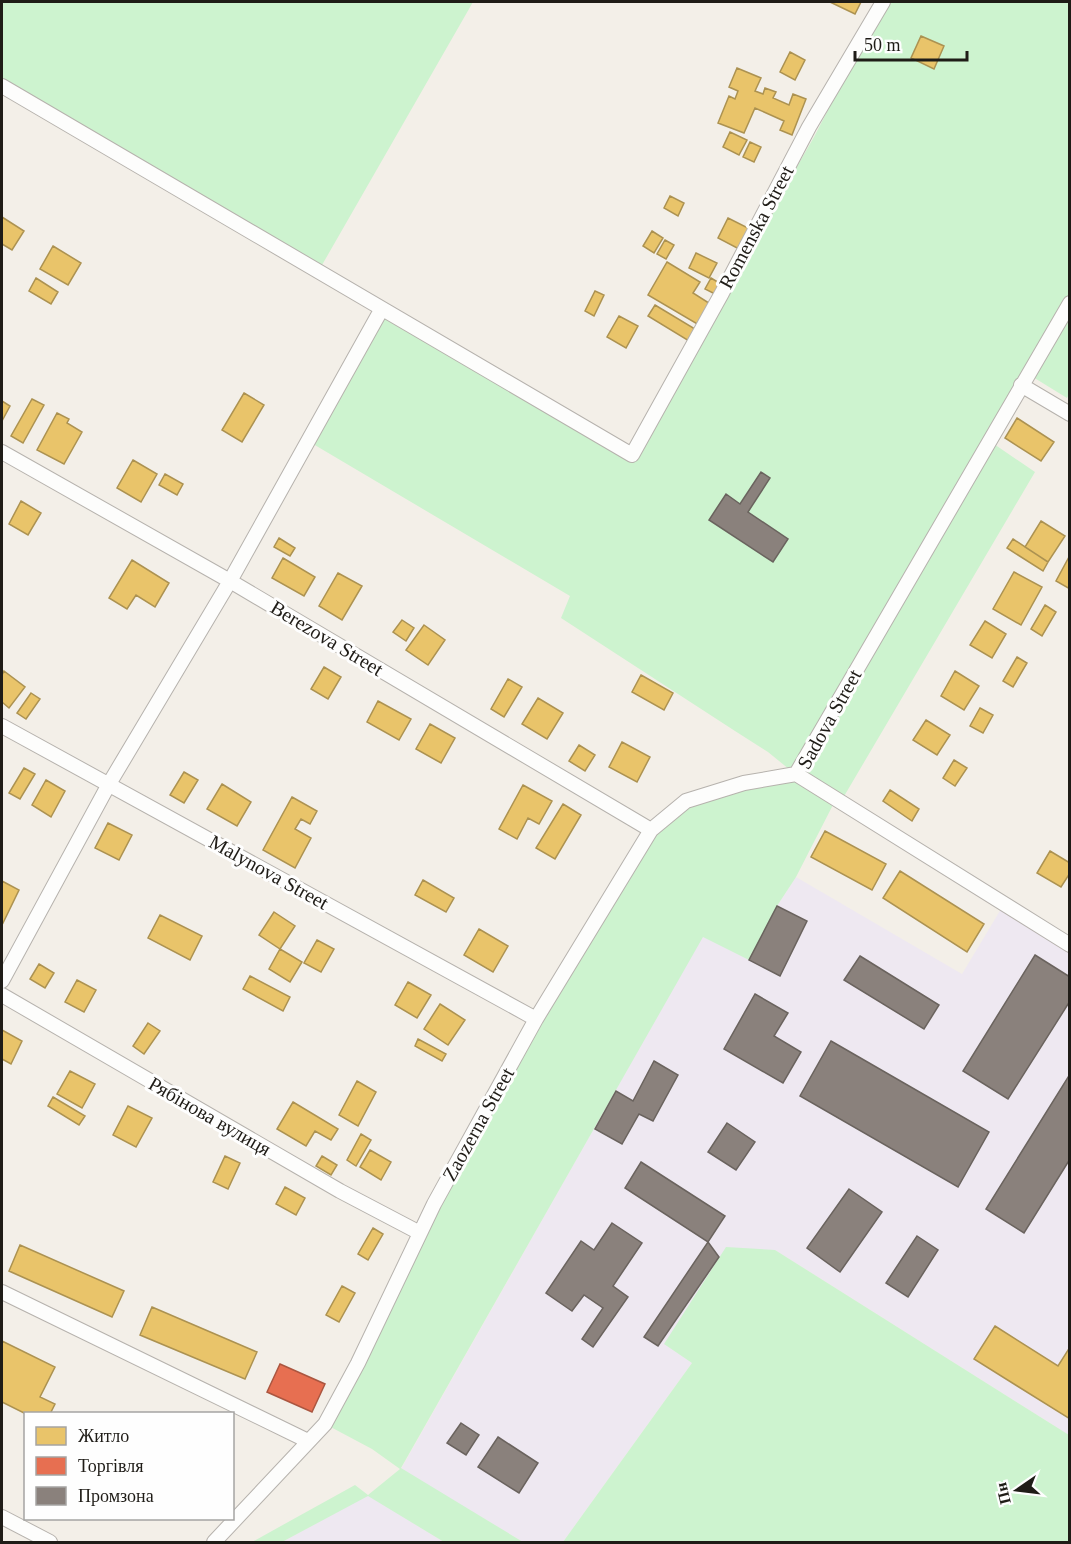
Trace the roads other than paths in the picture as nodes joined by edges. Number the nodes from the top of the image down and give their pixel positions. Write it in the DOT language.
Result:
graph roads {
  1 [pos="883,2"];
  2 [pos="2,86"];
  3 [pos="1070,303"];
  4 [pos="380,312"];
  5 [pos="1021,385"];
  6 [pos="1070,414"];
  7 [pos="2,452"];
  8 [pos="230,581"];
  9 [pos="2,726"];
  10 [pos="796,774"];
  11 [pos="109,784"];
  12 [pos="651,830"];
  13 [pos="1070,945"];
  14 [pos="2,981"];
  15 [pos="2,995"];
  16 [pos="536,1019"];
  17 [pos="420,1233"];
  18 [pos="2,1292"];
  19 [pos="308,1442"];
  20 [pos="2,1517"];
  21 [pos="50,1542"];
  22 [pos="214,1542"];
  1 -- 2 [label="street, Romenska Street"];
  3 -- 5 [label="street, Sadova Street"];
  4 -- 8 [label="street"];
  5 -- 6 [label="street"];
  5 -- 10 [label="street, Sadova Street"];
  7 -- 8 [label="street, Berezova Street"];
  8 -- 11 [label="street"];
  8 -- 12 [label="street, Berezova Street"];
  9 -- 11 [label="street, Malynova Street"];
  10 -- 12 [label="street, Zaozerna Street"];
  10 -- 13 [label="street, Sadova Street"];
  11 -- 14 [label="street"];
  11 -- 16 [label="street, Malynova Street"];
  12 -- 16 [label="street, Zaozerna Street"];
  15 -- 17 [label="street, Рябінова вулиця"];
  16 -- 17 [label="street, Zaozerna Street"];
  17 -- 19 [label="street, Zaozerna Street"];
  18 -- 19 [label="street"];
  19 -- 22 [label="street, Zaozerna Street"];
  20 -- 21 [label="street"];
}
